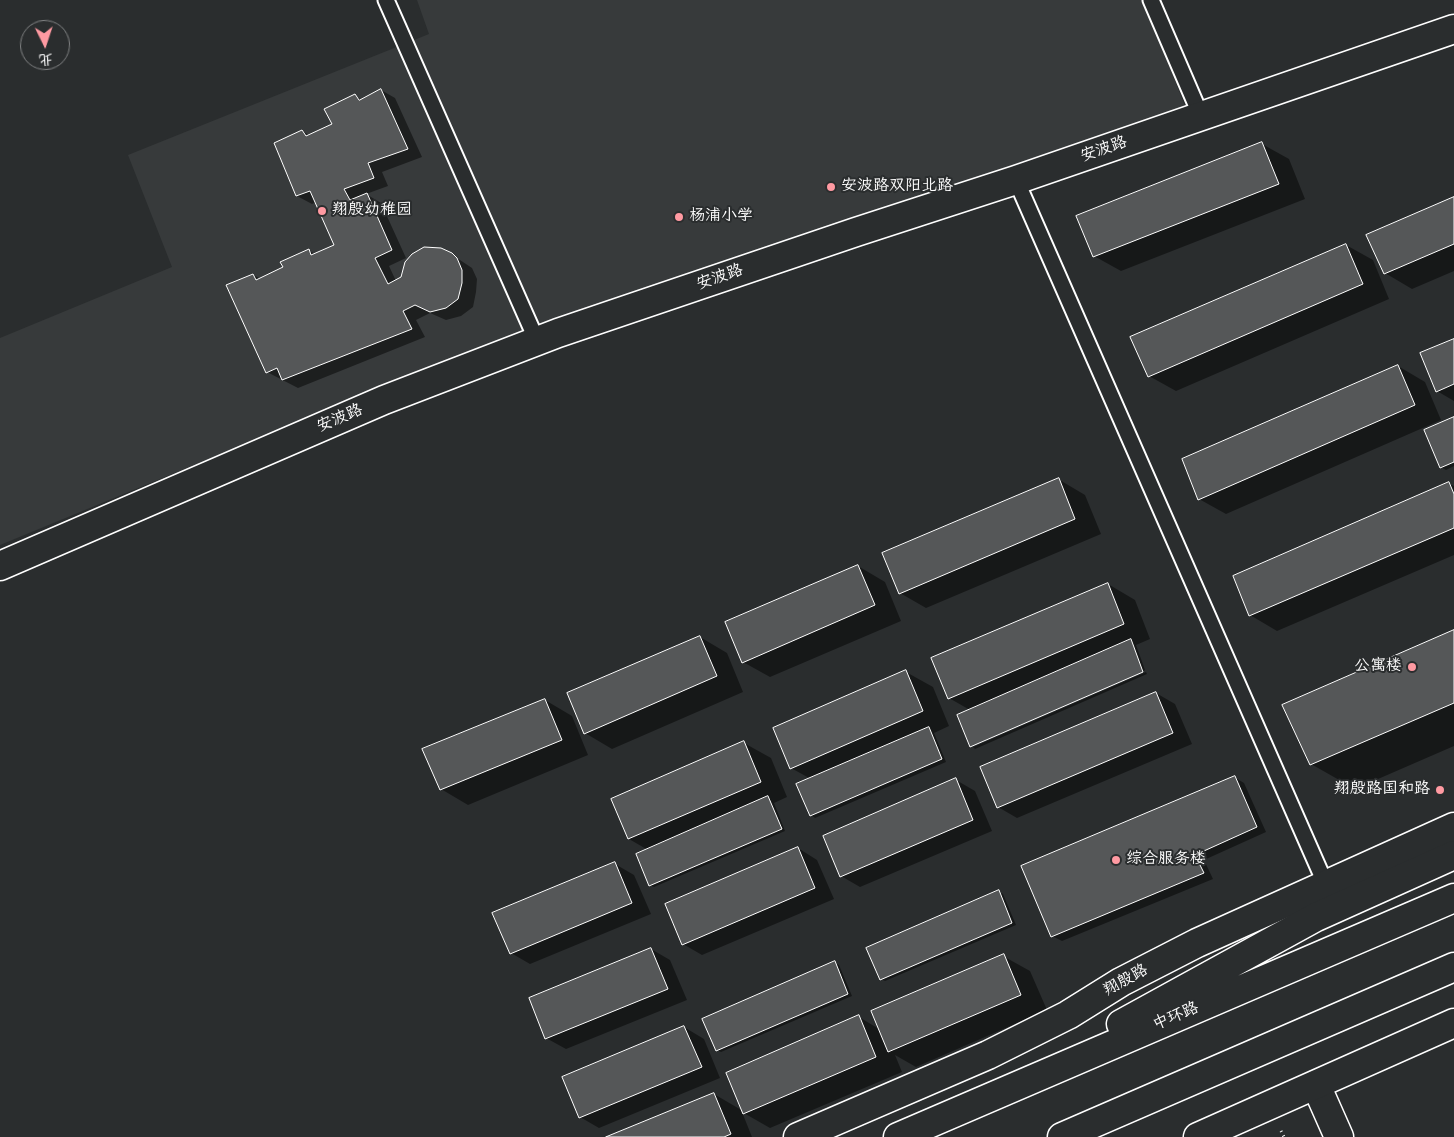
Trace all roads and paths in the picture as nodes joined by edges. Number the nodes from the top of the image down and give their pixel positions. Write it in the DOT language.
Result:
graph roads {
  1 [pos="386,0"];
  2 [pos="1152,0"];
  3 [pos="1454,30"];
  4 [pos="1201,116"];
  5 [pos="1016,180"];
  6 [pos="537,341"];
  7 [pos="0,566"];
  8 [pos="1454,827"];
  9 [pos="1454,855"];
  10 [pos="1326,885"];
  11 [pos="1454,898"];
  12 [pos="1454,967"];
  13 [pos="1454,1022"];
  14 [pos="1316,1085"];
  15 [pos="978,1102"];
  16 [pos="798,1137"];
  17 [pos="898,1137"];
  18 [pos="1062,1137"];
  19 [pos="1198,1137"];
  20 [pos="1339,1137"];
  1 -- 6 [label="lane"];
  2 -- 4 [label="lane"];
  3 -- 4 [label="main road, 安波路"];
  4 -- 5 [label="main road, 安波路"];
  5 -- 6 [label="main road, 安波路"];
  5 -- 10 [label="lane"];
  6 -- 7 [label="main road, 安波路"];
  8 -- 10 [label="main road, 翔殷路"];
  9 -- 15 [label="main road"];
  10 -- 16 [label="main road, 翔殷路"];
  11 -- 15 [label="main road, 中环路"];
  12 -- 18 [label="main road"];
  13 -- 14 [label="main road"];
  14 -- 19 [label="main road"];
  14 -- 20 [label="main road"];
  15 -- 17 [label="main road, 中环路"];
}
